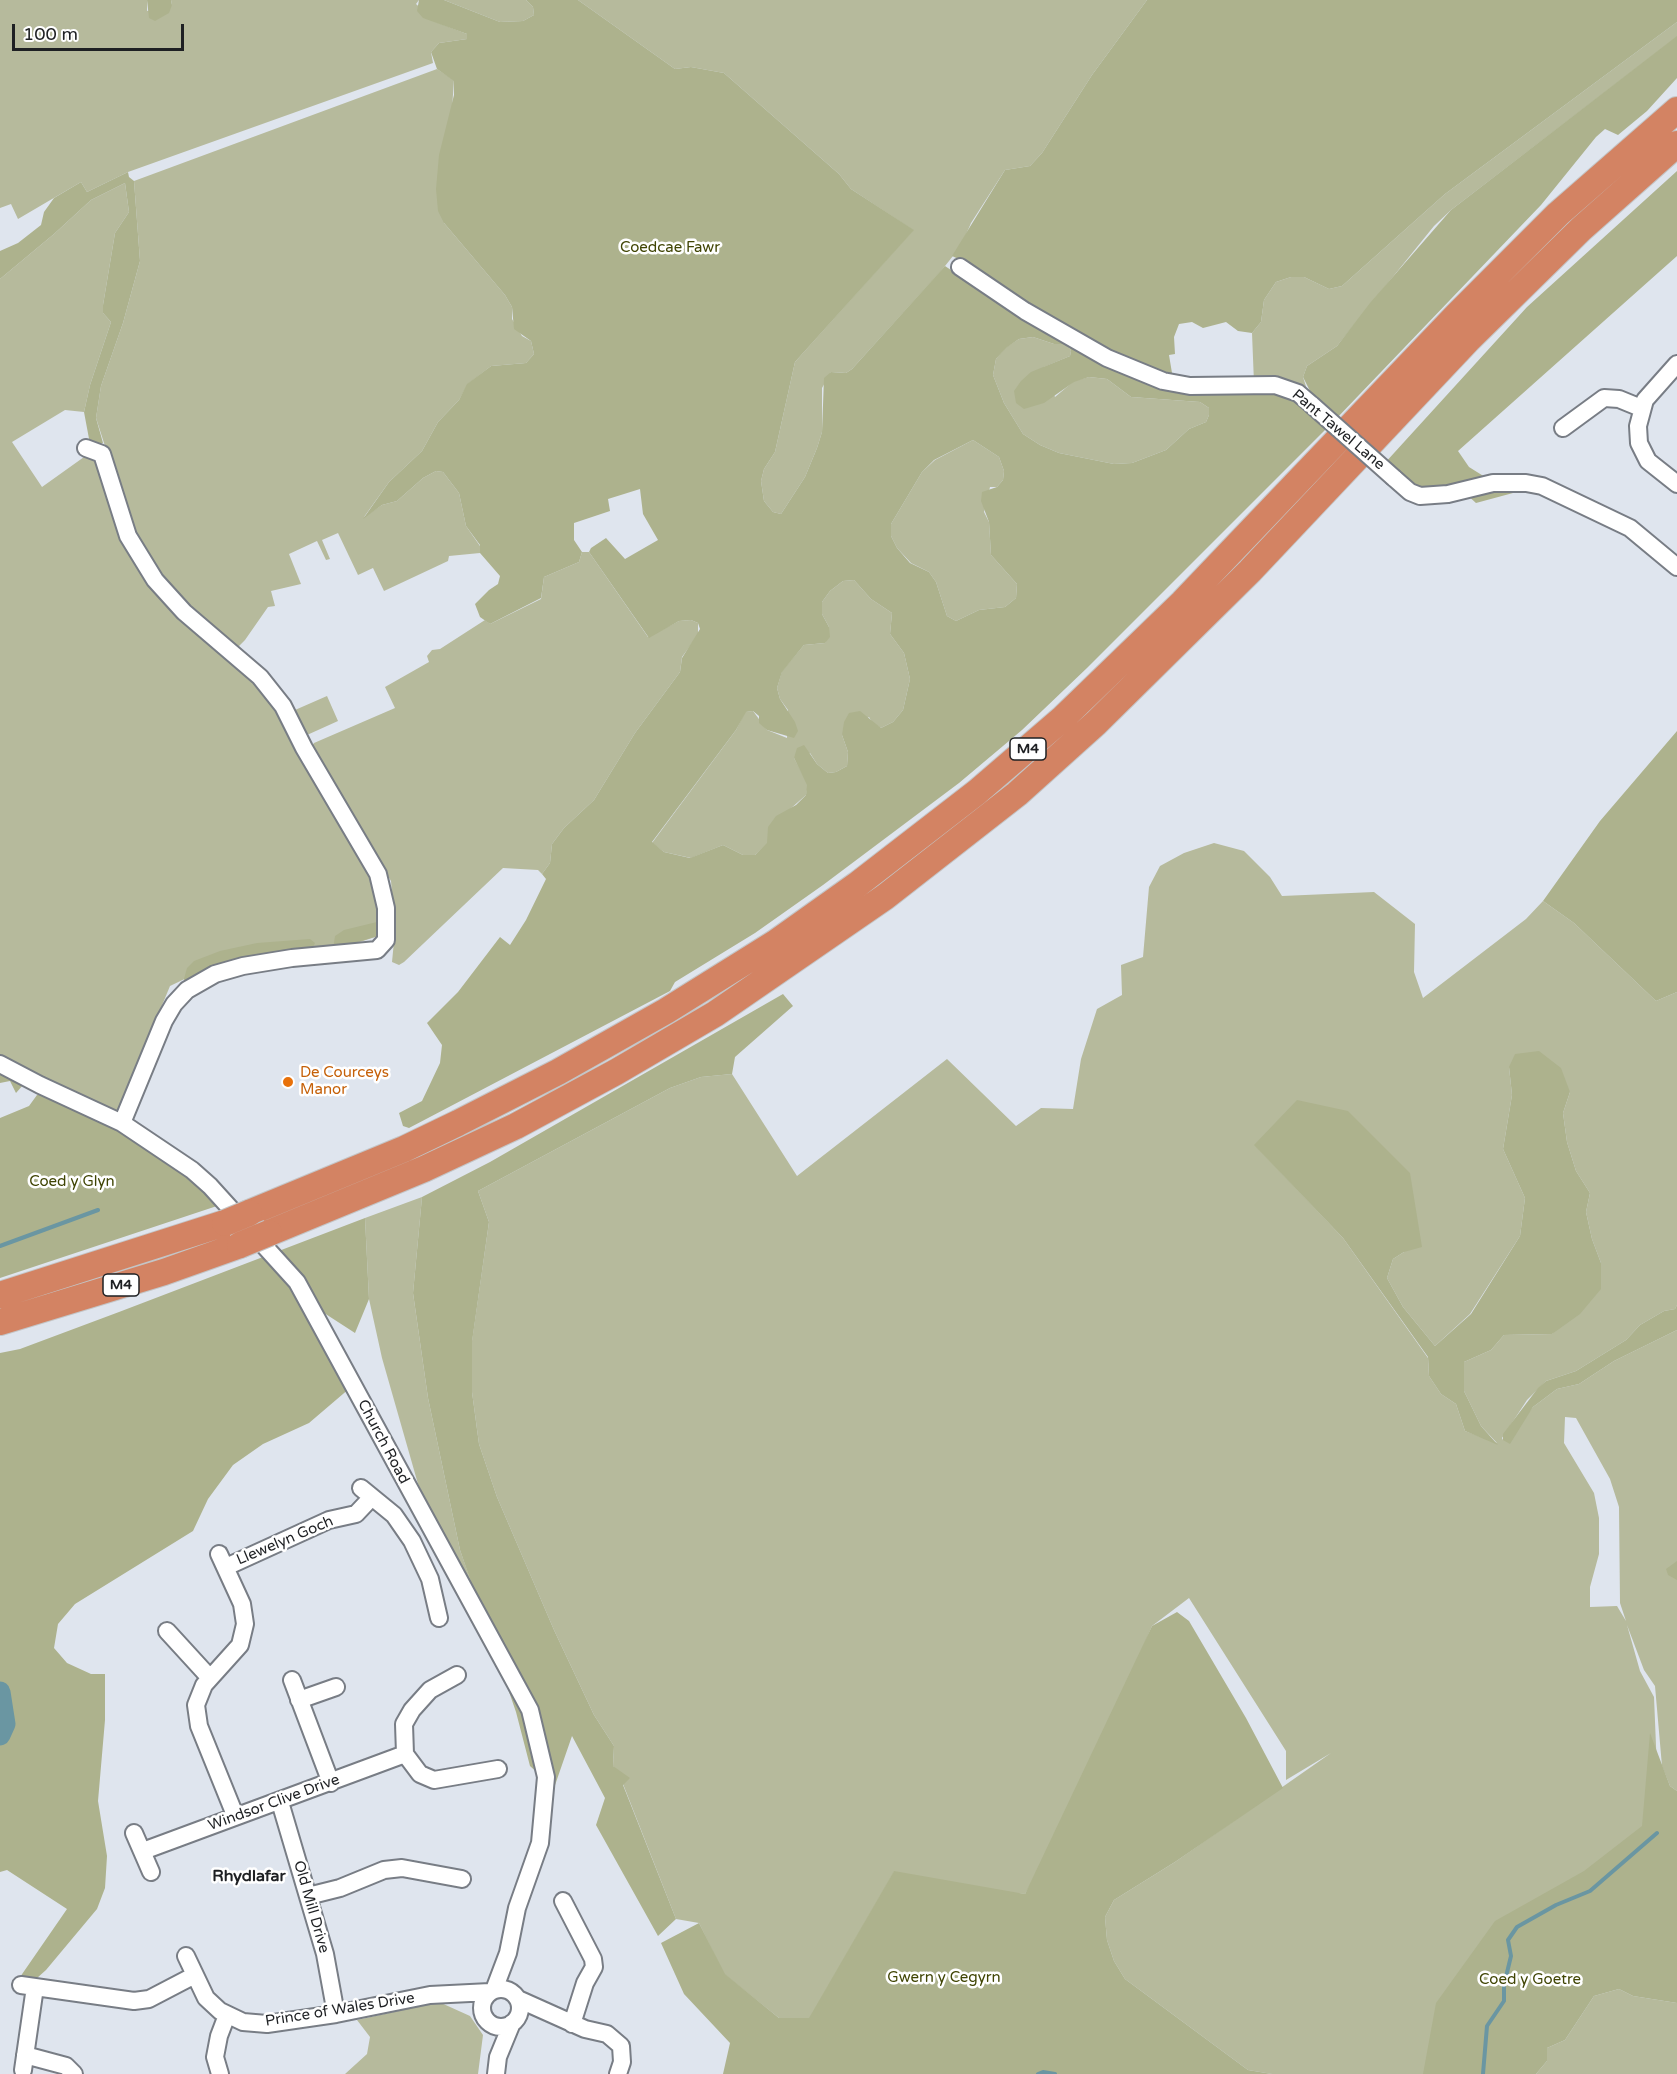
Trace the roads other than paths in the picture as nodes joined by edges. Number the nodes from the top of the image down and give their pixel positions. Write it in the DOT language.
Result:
graph roads {
  1 [pos="1677,110"];
  2 [pos="1677,144"];
  3 [pos="960,267"];
  4 [pos="1677,363"];
  5 [pos="1641,408"];
  6 [pos="1563,428"];
  7 [pos="86,448"];
  8 [pos="1677,484"];
  9 [pos="1677,567"];
  10 [pos="0,1064"];
  11 [pos="122,1123"];
  12 [pos="0,1295"];
  13 [pos="0,1322"];
  14 [pos="439,1618"];
  15 [pos="167,1631"];
  16 [pos="457,1675"];
  17 [pos="210,1678"];
  18 [pos="292,1680"];
  19 [pos="336,1687"];
  20 [pos="299,1701"];
  21 [pos="405,1754"];
  22 [pos="498,1768"];
  23 [pos="331,1783"];
  24 [pos="280,1802"];
  25 [pos="235,1815"];
  26 [pos="134,1833"];
  27 [pos="143,1851"];
  28 [pos="151,1872"];
  29 [pos="462,1879"];
  30 [pos="308,1896"];
  31 [pos="564,1901"];
  32 [pos="508,1953"];
  33 [pos="186,1956"];
  34 [pos="195,1975"];
  35 [pos="492,1991"];
  36 [pos="455,1995"];
  37 [pos="516,1997"];
  38 [pos="227,2014"];
  39 [pos="336,2014"];
  40 [pos="552,2016"];
  41 [pos="485,2018"];
  42 [pos="514,2020"];
  43 [pos="572,2024"];
  44 [pos="498,2057"];
  45 [pos="74,2074"];
  46 [pos="220,2074"];
  47 [pos="496,2074"];
  48 [pos="618,2074"];
  1 -- 12 [label="highway, M4, bridge"];
  2 -- 13 [label="highway, M4, bridge"];
  3 -- 9 [label="street, Pant Tawel Lane, bridge"];
  4 -- 5 [label="street"];
  5 -- 6 [label="street"];
  5 -- 8 [label="street"];
  7 -- 11 [label="street"];
  10 -- 11 [label="street, Church Road"];
  11 -- 32 [label="street, Church Road"];
  14 -- 17 [label="street, Llewelyn Goch"];
  15 -- 17 [label="street"];
  16 -- 21 [label="street"];
  17 -- 25 [label="street, Llewelyn Goch"];
  18 -- 20 [label="street"];
  19 -- 20 [label="street"];
  20 -- 23 [label="street"];
  21 -- 22 [label="street"];
  21 -- 23 [label="street, Windsor Clive Drive"];
  23 -- 24 [label="street, Windsor Clive Drive"];
  24 -- 25 [label="street, Windsor Clive Drive"];
  24 -- 30 [label="street, Old Mill Drive"];
  25 -- 27 [label="street, Windsor Clive Drive"];
  26 -- 27 [label="street"];
  27 -- 28 [label="street"];
  29 -- 30 [label="street"];
  30 -- 39 [label="street, Old Mill Drive"];
  31 -- 43 [label="street"];
  32 -- 35 [label="street, Church Road"];
  32 -- 37 [label="street, Church Road"];
  33 -- 34 [label="street, Prince of Wales Drive"];
  34 -- 38 [label="street, Prince of Wales Drive"];
  34 -- 45 [label="street"];
  35 -- 36 [label="street, Prince of Wales Drive"];
  35 -- 37 [label="street"];
  35 -- 41 [label="street"];
  36 -- 39 [label="street, Prince of Wales Drive"];
  36 -- 41 [label="street"];
  37 -- 40 [label="street"];
  37 -- 42 [label="street"];
  38 -- 39 [label="street, Prince of Wales Drive"];
  38 -- 46 [label="street"];
  40 -- 42 [label="street"];
  40 -- 43 [label="street"];
  41 -- 42 [label="street"];
  41 -- 44 [label="street"];
  42 -- 44 [label="street"];
  43 -- 48 [label="street"];
  44 -- 47 [label="street"];
}
